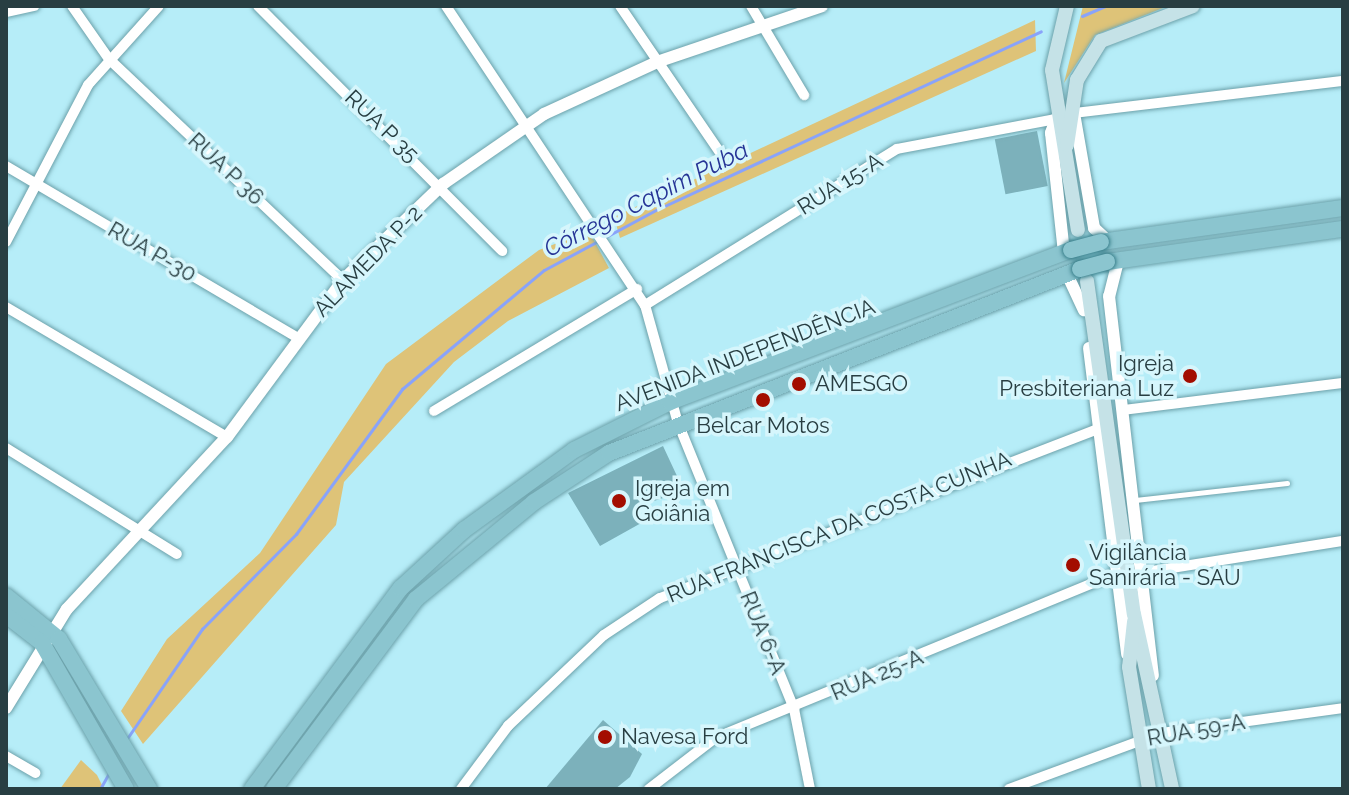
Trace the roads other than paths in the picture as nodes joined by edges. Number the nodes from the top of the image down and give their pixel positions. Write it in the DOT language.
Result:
graph roads {
  1 [pos="34,6"];
  2 [pos="72,6"];
  3 [pos="159,6"];
  4 [pos="258,6"];
  5 [pos="446,6"];
  6 [pos="620,6"];
  7 [pos="751,6"];
  8 [pos="822,6"];
  9 [pos="1067,6"];
  10 [pos="1193,6"];
  11 [pos="6,12"];
  12 [pos="765,27"];
  13 [pos="109,59"];
  14 [pos="657,62"];
  15 [pos="1343,81"];
  16 [pos="804,95"];
  17 [pos="1074,113"];
  18 [pos="1056,119"];
  19 [pos="526,123"];
  20 [pos="1067,150"];
  21 [pos="719,151"];
  22 [pos="6,166"];
  23 [pos="443,184"];
  24 [pos="37,186"];
  25 [pos="1338,209"];
  26 [pos="1078,230"];
  27 [pos="1339,230"];
  28 [pos="6,242"];
  29 [pos="1104,242"];
  30 [pos="502,251"];
  31 [pos="1068,251"];
  32 [pos="1112,261"];
  33 [pos="1078,275"];
  34 [pos="343,280"];
  35 [pos="637,289"];
  36 [pos="645,305"];
  37 [pos="6,307"];
  38 [pos="298,338"];
  39 [pos="830,345"];
  40 [pos="837,361"];
  41 [pos="1343,383"];
  42 [pos="670,402"];
  43 [pos="1123,410"];
  44 [pos="434,411"];
  45 [pos="678,423"];
  46 [pos="1100,428"];
  47 [pos="227,437"];
  48 [pos="6,448"];
  49 [pos="1287,483"];
  50 [pos="1134,501"];
  51 [pos="142,528"];
  52 [pos="1343,541"];
  53 [pos="177,554"];
  54 [pos="735,565"];
  55 [pos="1140,573"];
  56 [pos="1114,574"];
  57 [pos="401,588"];
  58 [pos="6,596"];
  59 [pos="416,599"];
  60 [pos="1134,614"];
  61 [pos="6,615"];
  62 [pos="51,628"];
  63 [pos="42,643"];
  64 [pos="1129,667"];
  65 [pos="1153,682"];
  66 [pos="6,708"];
  67 [pos="1343,708"];
  68 [pos="794,709"];
  69 [pos="1161,733"];
  70 [pos="1140,740"];
  71 [pos="6,756"];
  72 [pos="35,773"];
  73 [pos="145,785"];
  74 [pos="126,789"];
  75 [pos="252,789"];
  76 [pos="274,789"];
  77 [pos="461,789"];
  78 [pos="649,789"];
  79 [pos="810,789"];
  80 [pos="1009,789"];
  81 [pos="1149,789"];
  82 [pos="1172,789"];
  1 -- 11 [label="street"];
  2 -- 13 [label="street, RUA P 36"];
  3 -- 13 [label="street"];
  4 -- 23 [label="street, RUA P 35"];
  5 -- 19 [label="street, RUA 6-A"];
  6 -- 14 [label="street"];
  7 -- 12 [label="street"];
  8 -- 12 [label="street, ALAMEDA P-2"];
  9 -- 18 [label="main road"];
  10 -- 17 [label="main road"];
  12 -- 14 [label="street, ALAMEDA P-2"];
  12 -- 16 [label="street"];
  13 -- 24 [label="street"];
  13 -- 34 [label="street, RUA P 36"];
  14 -- 19 [label="street, ALAMEDA P-2"];
  14 -- 21 [label="street"];
  15 -- 17 [label="street"];
  17 -- 20 [label="main road"];
  17 -- 29 [label="street"];
  18 -- 20 [label="main road"];
  18 -- 31 [label="street"];
  18 -- 36 [label="street, RUA 15-A"];
  19 -- 23 [label="street, ALAMEDA P-2"];
  19 -- 35 [label="street, RUA 6-A"];
  20 -- 26 [label="main road"];
  22 -- 24 [label="street, RUA P-30"];
  23 -- 30 [label="street, RUA P 35"];
  23 -- 34 [label="street, ALAMEDA P-2"];
  24 -- 28 [label="street"];
  24 -- 38 [label="street, RUA P-30"];
  25 -- 27 [label="main road"];
  25 -- 29 [label="main road, AVENIDA INDEPENDÊNCIA"];
  27 -- 32 [label="main road, AVENIDA INDEPENDÊNCIA"];
  29 -- 31 [label="main road, AVENIDA INDEPENDÊNCIA, bridge"];
  31 -- 39 [label="main road, AVENIDA INDEPENDÊNCIA"];
  32 -- 33 [label="main road, AVENIDA INDEPENDÊNCIA, bridge"];
  32 -- 43 [label="street"];
  33 -- 40 [label="main road, AVENIDA INDEPENDÊNCIA"];
  33 -- 46 [label="street"];
  33 -- 60 [label="main road"];
  34 -- 38 [label="street, ALAMEDA P-2"];
  35 -- 36 [label="street, RUA 6-A"];
  35 -- 44 [label="street"];
  36 -- 42 [label="street, RUA 6-A"];
  37 -- 47 [label="street"];
  38 -- 47 [label="street, ALAMEDA P-2"];
  39 -- 40 [label="main road"];
  39 -- 42 [label="main road, AVENIDA INDEPENDÊNCIA"];
  40 -- 45 [label="main road, AVENIDA INDEPENDÊNCIA"];
  41 -- 43 [label="street"];
  42 -- 45 [label="street, RUA 6-A"];
  42 -- 57 [label="main road, AVENIDA INDEPENDÊNCIA"];
  43 -- 50 [label="street"];
  45 -- 54 [label="street, RUA 6-A"];
  45 -- 59 [label="main road, AVENIDA INDEPENDÊNCIA"];
  46 -- 54 [label="street, RUA FRANCISCA DA COSTA CUNHA"];
  46 -- 56 [label="street"];
  47 -- 51 [label="street, ALAMEDA P-2"];
  48 -- 51 [label="street"];
  49 -- 50 [label="lane"];
  50 -- 55 [label="street"];
  51 -- 53 [label="street"];
  51 -- 62 [label="street, ALAMEDA P-2"];
  52 -- 55 [label="street"];
  54 -- 68 [label="street, RUA 6-A"];
  54 -- 77 [label="street, RUA FRANCISCA DA COSTA CUNHA"];
  55 -- 65 [label="street"];
  56 -- 64 [label="street"];
  56 -- 68 [label="street, RUA 25-A"];
  57 -- 59 [label="main road"];
  57 -- 75 [label="main road, AVENIDA INDEPENDÊNCIA"];
  58 -- 62 [label="main road"];
  59 -- 76 [label="main road, AVENIDA INDEPENDÊNCIA"];
  60 -- 64 [label="main road"];
  60 -- 65 [label="main road"];
  61 -- 63 [label="main road"];
  62 -- 63 [label="street, ALAMEDA P-2"];
  62 -- 73 [label="main road"];
  63 -- 66 [label="street, ALAMEDA P-2"];
  63 -- 74 [label="main road"];
  64 -- 70 [label="main road"];
  65 -- 69 [label="main road"];
  67 -- 69 [label="street, RUA 59-A"];
  68 -- 78 [label="street, RUA 25-A"];
  68 -- 79 [label="street, RUA 6-A"];
  69 -- 70 [label="street, RUA 59-A"];
  69 -- 82 [label="main road"];
  70 -- 80 [label="street, RUA 59-A"];
  70 -- 81 [label="main road"];
  71 -- 72 [label="street"];
}
